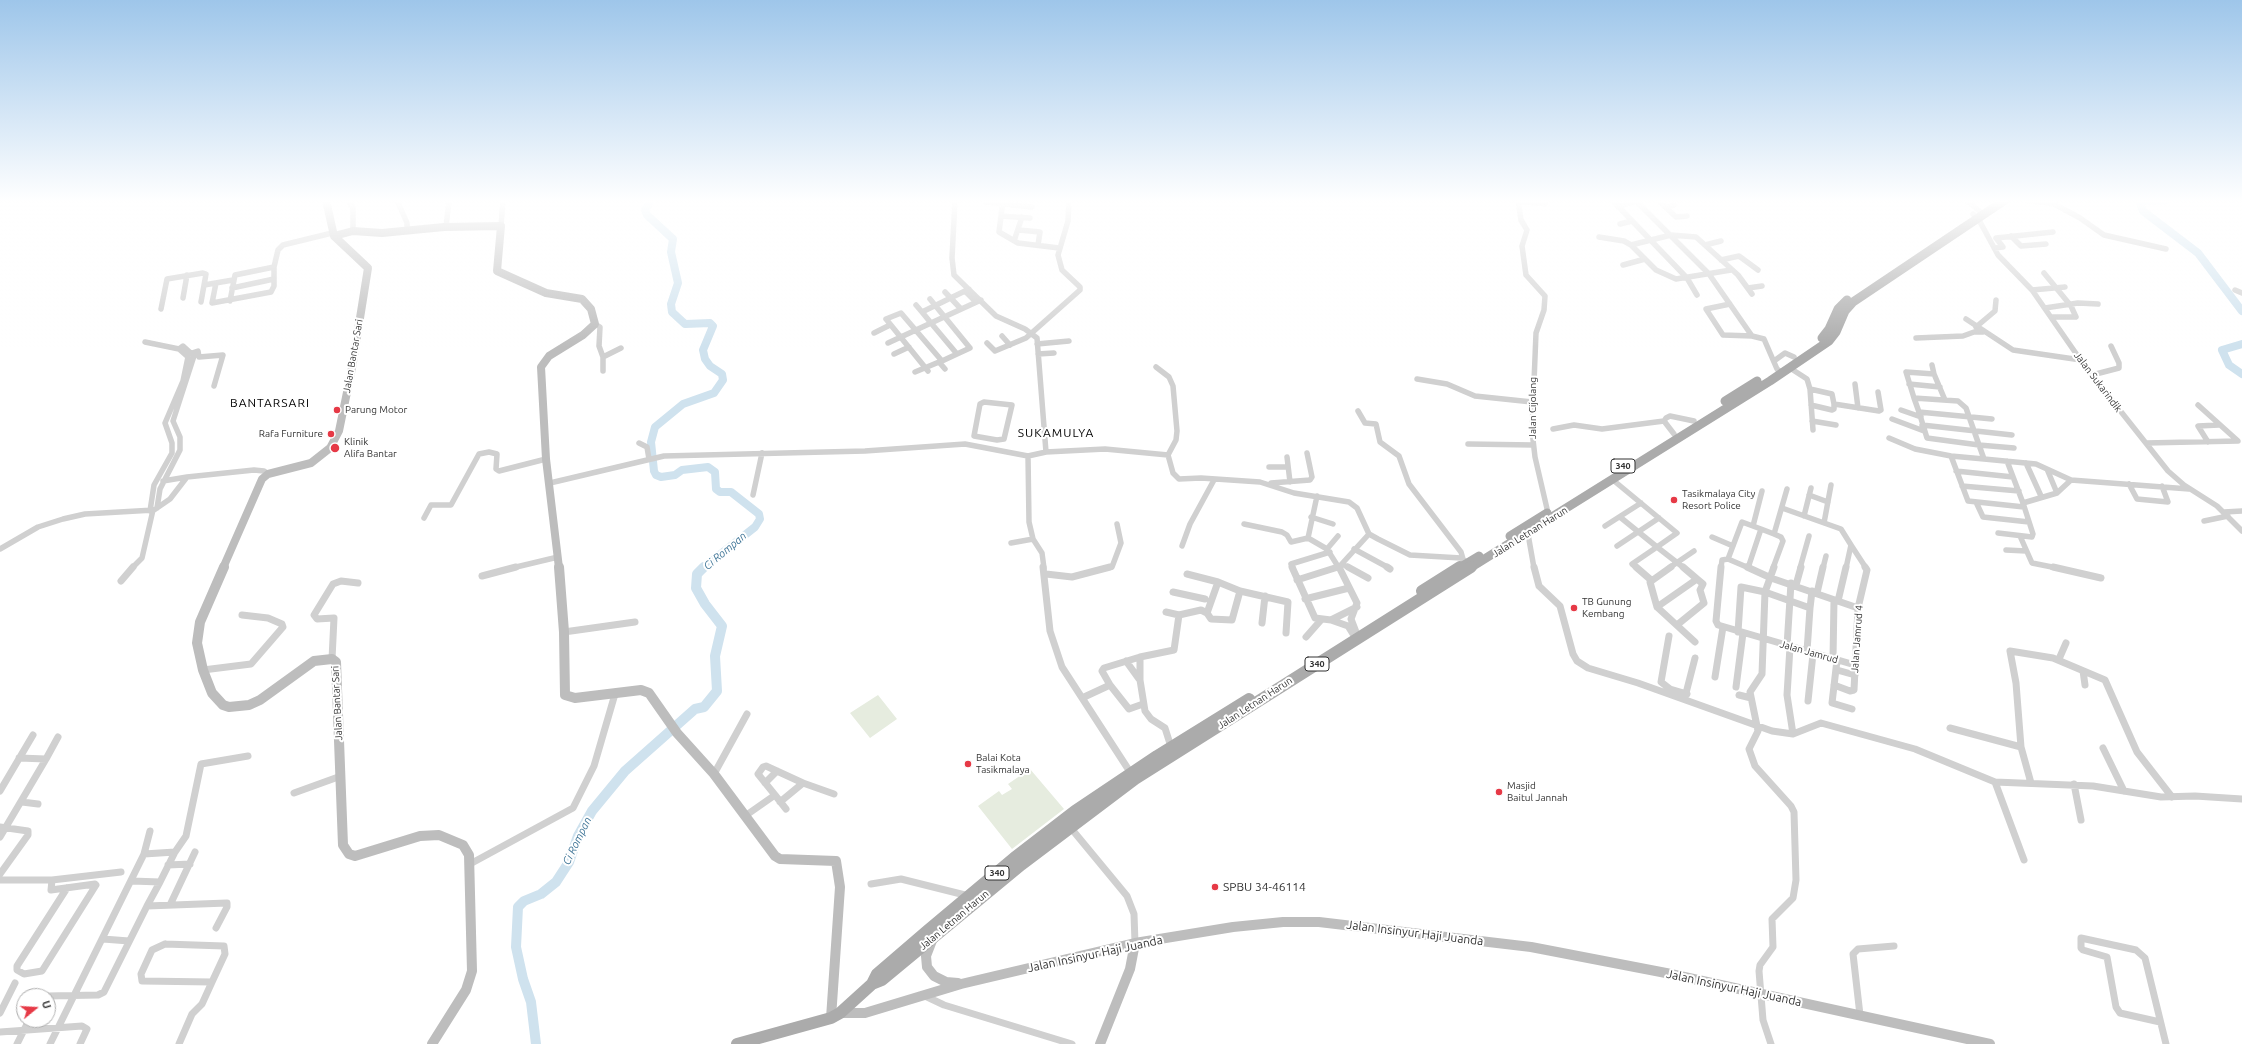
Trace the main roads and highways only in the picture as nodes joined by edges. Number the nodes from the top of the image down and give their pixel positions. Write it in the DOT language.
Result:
graph roads {
  1 [pos="1927,249"];
  2 [pos="1912,259"];
  3 [pos="1781,368"];
  4 [pos="1699,421"];
  5 [pos="1593,489"];
  6 [pos="1505,543"];
  7 [pos="1289,678"];
  8 [pos="1133,776"];
  9 [pos="1018,862"];
  10 [pos="872,984"];
  11 [pos="737,1044"];
  1 -- 2 [label="main road, Jalan Letnan Harun / 340"];
  2 -- 3 [label="main road, Jalan Letnan Harun / 340"];
  2 -- 3 [label="main road, Jalan Letnan Harun / 340"];
  3 -- 4 [label="main road, Jalan Letnan Harun / 340"];
  4 -- 5 [label="main road, Jalan Letnan Harun / 340"];
  4 -- 5 [label="main road, Jalan Letnan Harun / 340"];
  5 -- 6 [label="main road, Jalan Letnan Harun / 340"];
  5 -- 6 [label="main road, Jalan Letnan Harun / 340"];
  6 -- 7 [label="main road, Jalan Letnan Harun / 340"];
  6 -- 7 [label="main road, Jalan Letnan Harun / 340"];
  7 -- 8 [label="main road, Jalan Letnan Harun / 340"];
  7 -- 8 [label="main road"];
  8 -- 9 [label="main road, Jalan Letnan Harun / 340"];
  8 -- 9 [label="main road, Jalan Letnan Harun / 340"];
  9 -- 10 [label="main road, Jalan Letnan Harun / 340"];
  9 -- 10 [label="main road, Jalan Letnan Harun / 340"];
  10 -- 11 [label="main road"];
}
